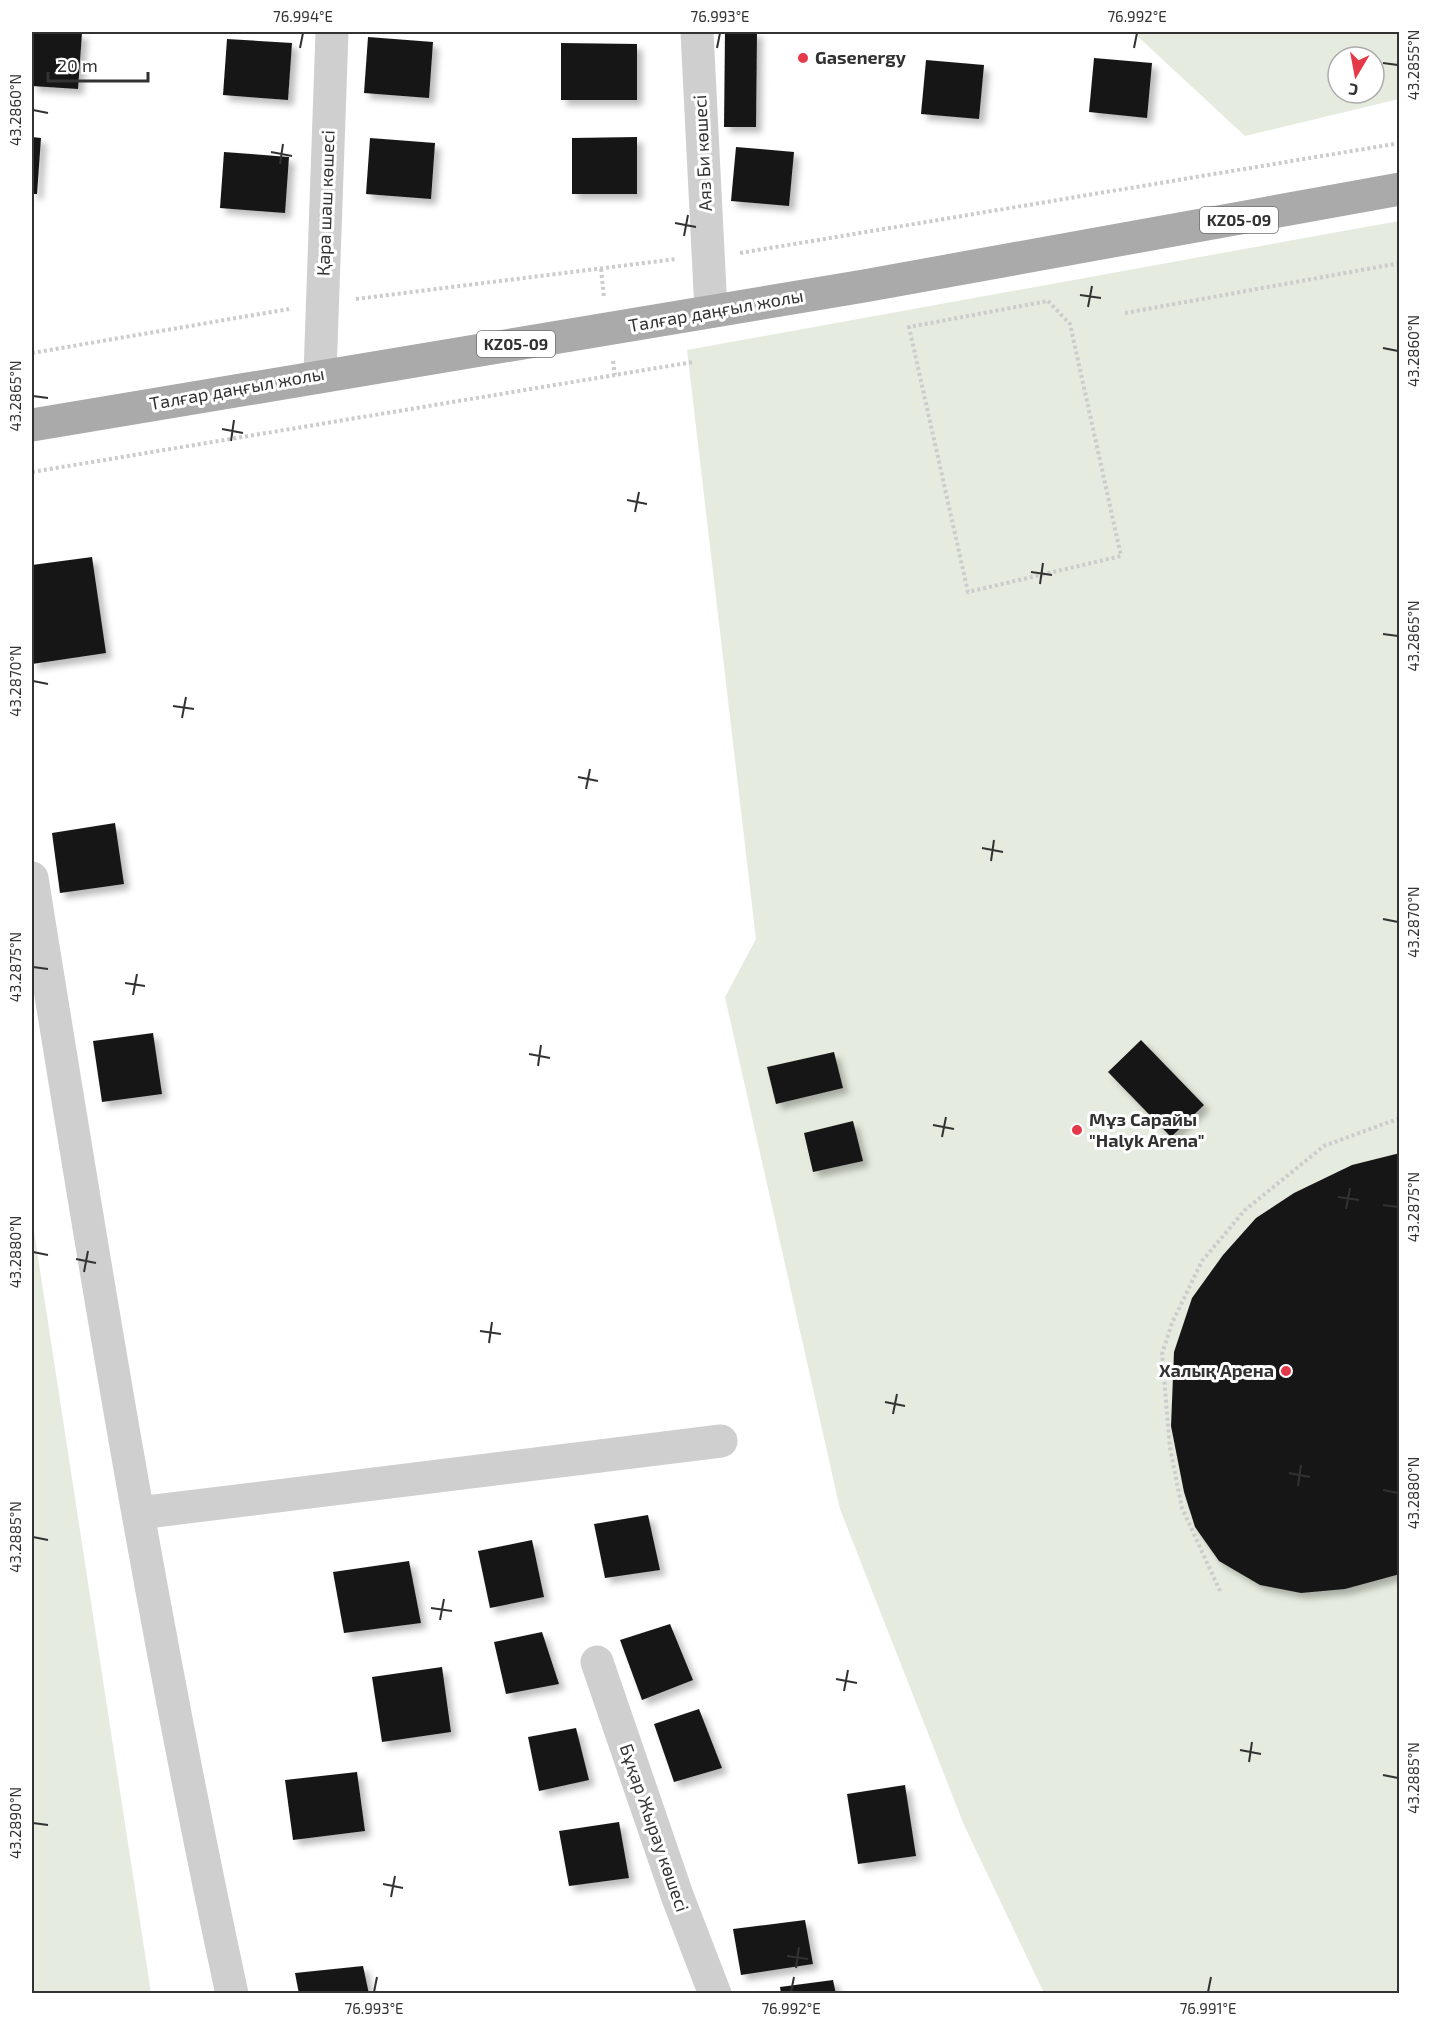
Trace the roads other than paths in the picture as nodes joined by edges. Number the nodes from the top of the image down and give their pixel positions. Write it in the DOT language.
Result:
graph roads {
  1 [pos="332,32"];
  2 [pos="697,32"];
  3 [pos="1400,189"];
  4 [pos="711,311"];
  5 [pos="320,374"];
  6 [pos="32,425"];
  7 [pos="32,878"];
  8 [pos="721,1441"];
  9 [pos="139,1513"];
  10 [pos="597,1662"];
  11 [pos="232,1994"];
  12 [pos="715,1994"];
  1 -- 5 [label="street, Қара шаш көшесі"];
  2 -- 4 [label="street, Аяз Би көшесі"];
  3 -- 4 [label="main road, Талғар даңғыл жолы / KZ05-09"];
  4 -- 5 [label="main road, Талғар даңғыл жолы / KZ05-09"];
  5 -- 6 [label="main road, Талғар даңғыл жолы / KZ05-09"];
  7 -- 9 [label="street"];
  8 -- 9 [label="street"];
  9 -- 11 [label="street"];
  10 -- 12 [label="street, Бұқар Жырау көшесі"];
}
